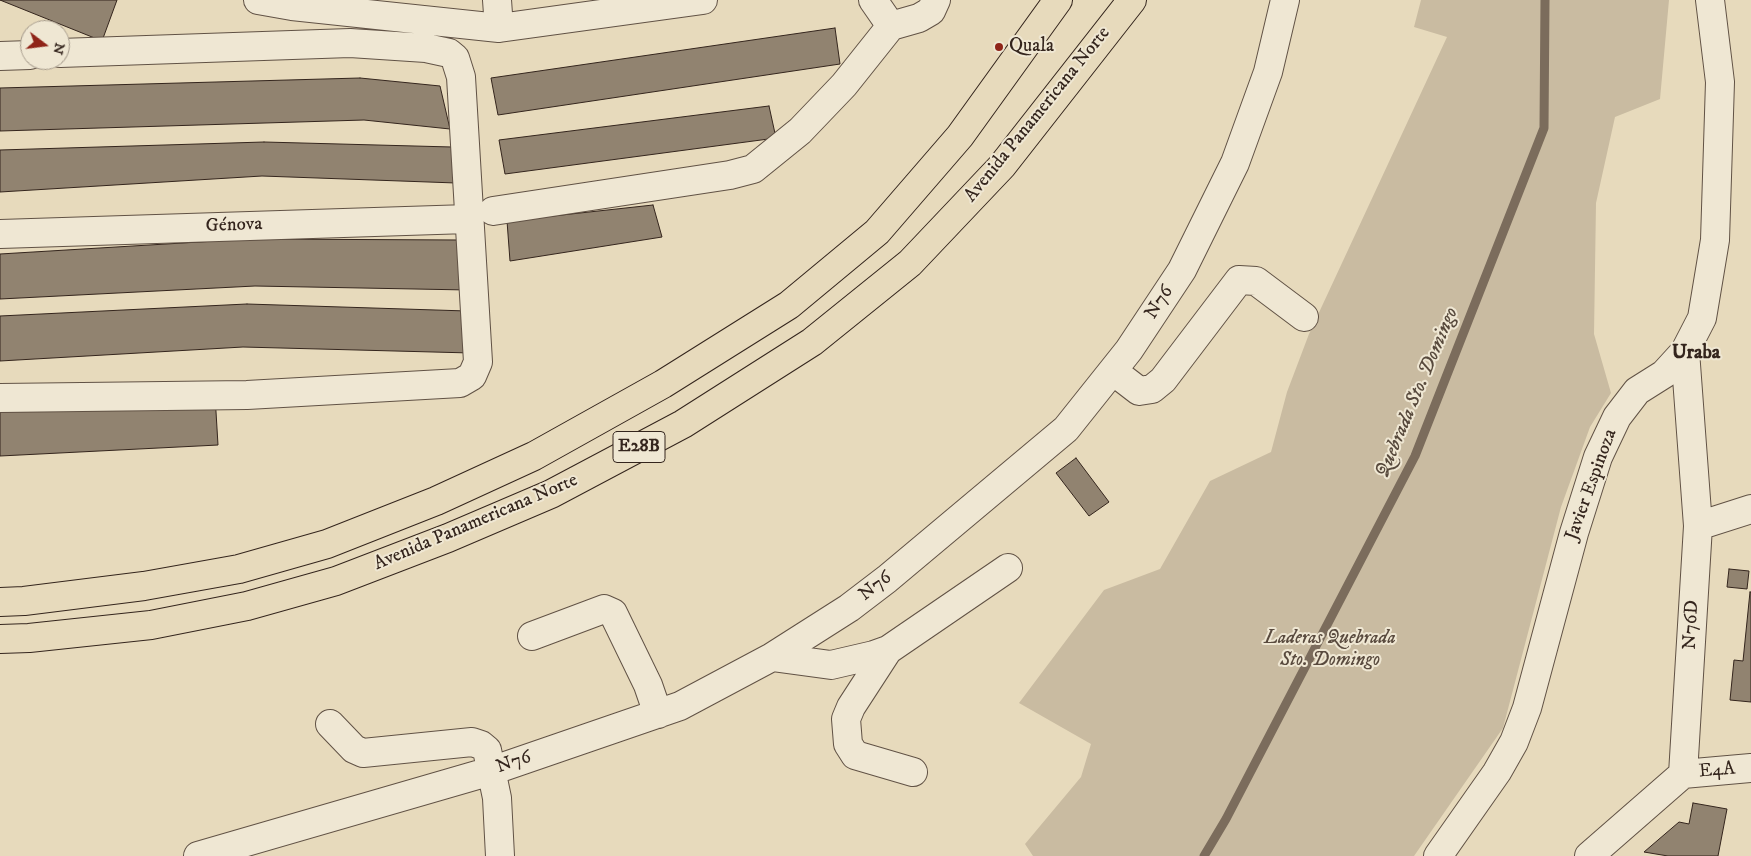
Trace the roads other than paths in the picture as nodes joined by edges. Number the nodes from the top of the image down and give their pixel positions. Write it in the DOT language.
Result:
graph roads {
  1 [pos="258,0"];
  2 [pos="497,0"];
  3 [pos="704,0"];
  4 [pos="873,0"];
  5 [pos="936,0"];
  6 [pos="1058,0"];
  7 [pos="1132,0"];
  8 [pos="1285,0"];
  9 [pos="1710,0"];
  10 [pos="891,26"];
  11 [pos="498,28"];
  12 [pos="70,54"];
  13 [pos="20,55"];
  14 [pos="0,56"];
  15 [pos="481,215"];
  16 [pos="0,234"];
  17 [pos="1304,317"];
  18 [pos="1685,351"];
  19 [pos="1113,371"];
  20 [pos="0,398"];
  21 [pos="1751,509"];
  22 [pos="1698,526"];
  23 [pos="1008,568"];
  24 [pos="0,602"];
  25 [pos="532,636"];
  26 [pos="0,639"];
  27 [pos="888,650"];
  28 [pos="772,657"];
  29 [pos="658,714"];
  30 [pos="330,724"];
  31 [pos="1751,768"];
  32 [pos="491,771"];
  33 [pos="913,772"];
  34 [pos="1683,774"];
  35 [pos="198,856"];
  36 [pos="500,856"];
  37 [pos="1438,856"];
  38 [pos="1589,856"];
  1 -- 11 [label="street"];
  2 -- 11 [label="street"];
  3 -- 11 [label="street"];
  4 -- 10 [label="street"];
  5 -- 10 [label="street"];
  6 -- 24 [label="main road, Avenida Panamericana Norte / E28B"];
  7 -- 26 [label="main road, Avenida Panamericana Norte / E28B"];
  8 -- 19 [label="street, N76"];
  9 -- 18 [label="street, Javier Espinoza"];
  10 -- 15 [label="street, Génova"];
  12 -- 15 [label="street"];
  13 -- 14 [label="street"];
  15 -- 16 [label="street, Génova"];
  15 -- 20 [label="street"];
  17 -- 19 [label="street"];
  18 -- 22 [label="street, N76D"];
  18 -- 37 [label="street, Javier Espinoza"];
  19 -- 28 [label="street, N76"];
  21 -- 22 [label="street"];
  22 -- 34 [label="street, N76D"];
  23 -- 27 [label="street"];
  25 -- 29 [label="street"];
  27 -- 28 [label="street"];
  27 -- 33 [label="street"];
  28 -- 29 [label="street, N76"];
  29 -- 32 [label="street, N76"];
  30 -- 32 [label="street"];
  31 -- 34 [label="street, E4A"];
  32 -- 35 [label="street, N76"];
  32 -- 36 [label="street"];
  34 -- 38 [label="street"];
}
